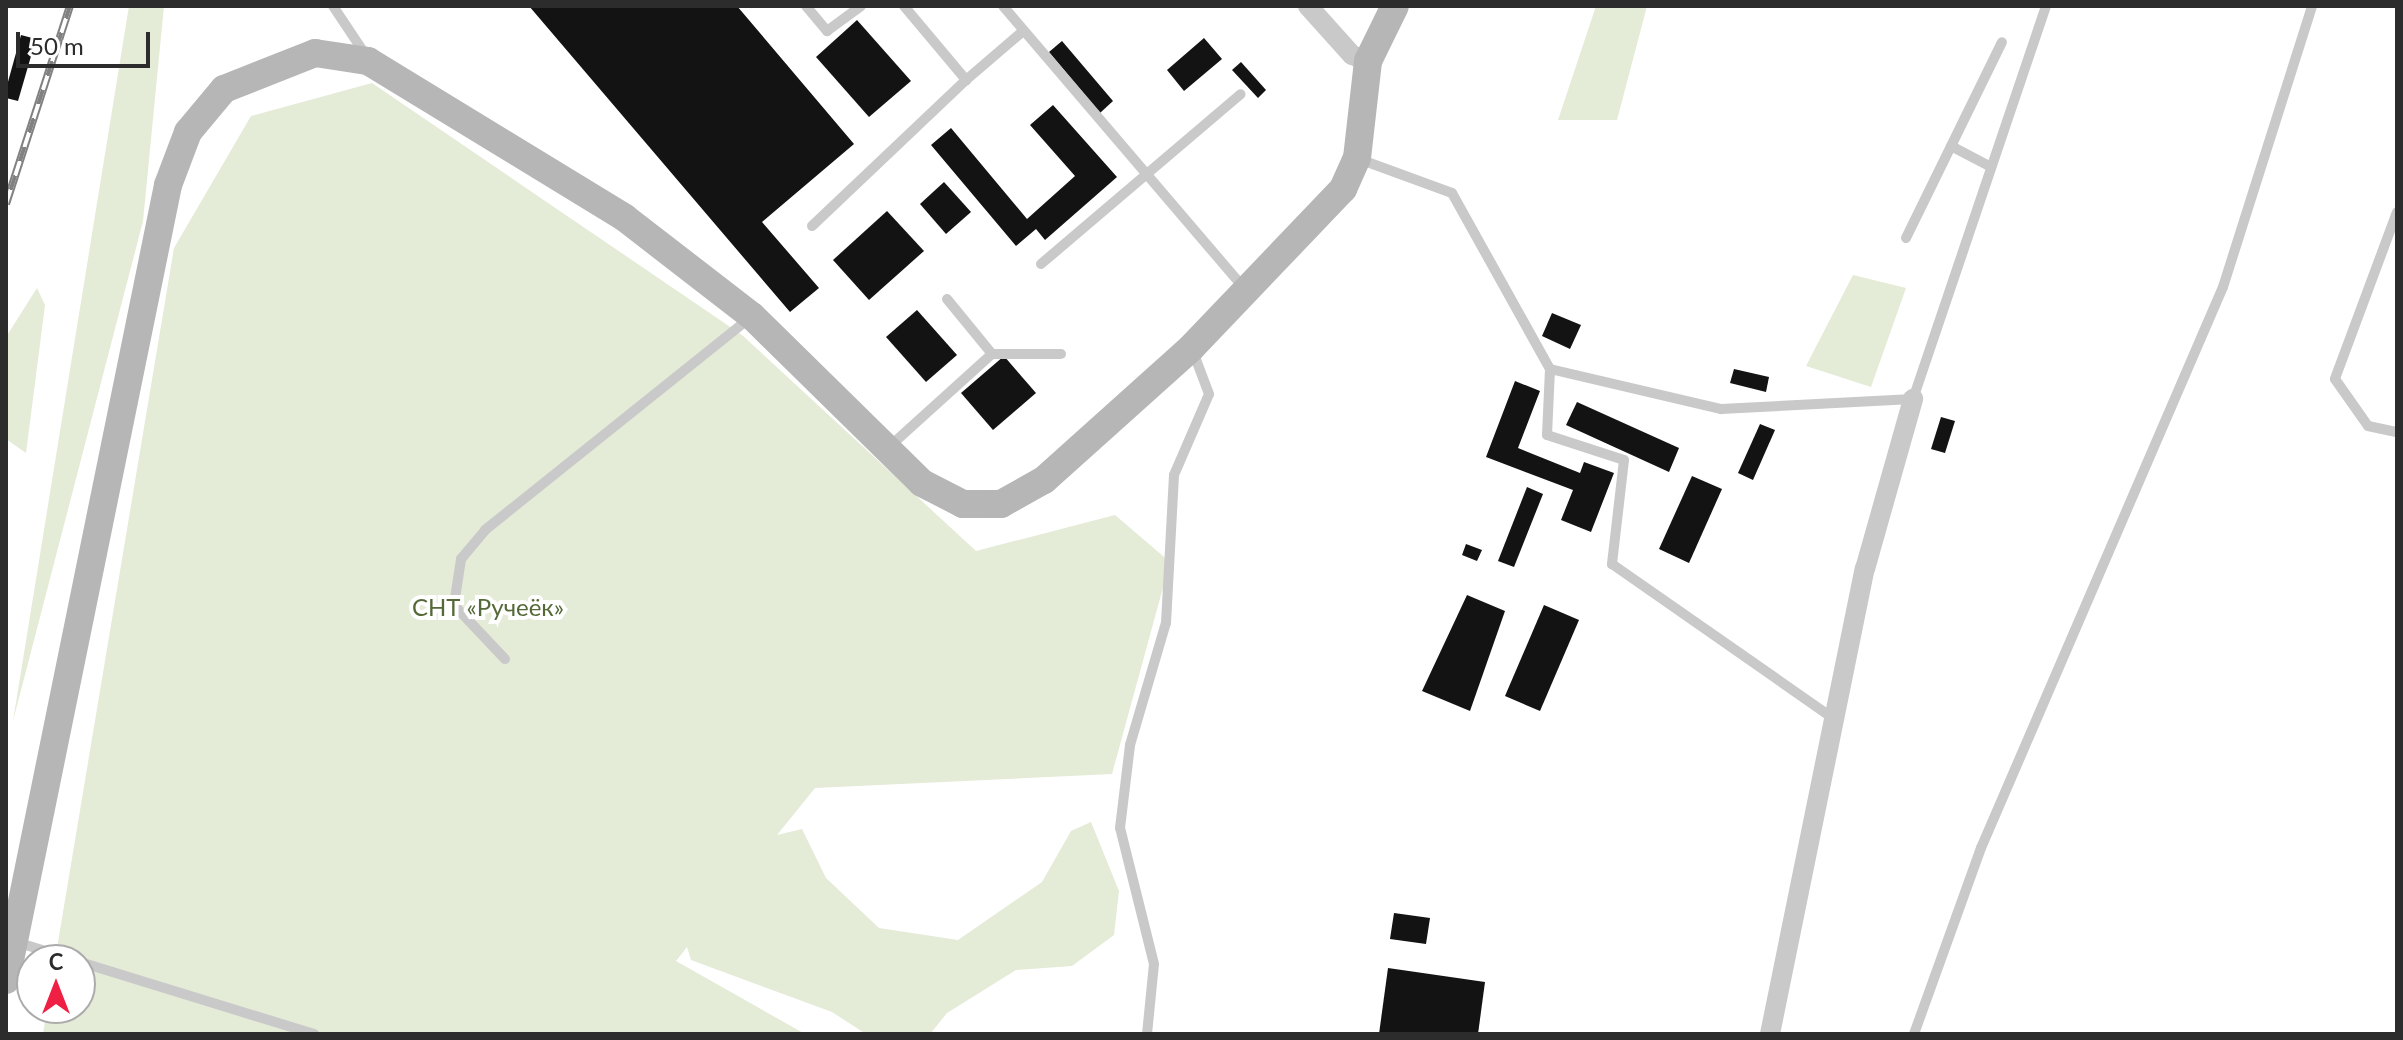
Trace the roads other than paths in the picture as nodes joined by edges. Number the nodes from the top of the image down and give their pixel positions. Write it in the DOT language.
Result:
graph roads {
  1 [pos="333,6"];
  2 [pos="806,6"];
  3 [pos="861,6"];
  4 [pos="904,6"];
  5 [pos="1308,6"];
  6 [pos="1395,6"];
  7 [pos="2046,6"];
  8 [pos="2312,6"];
  9 [pos="1004,7"];
  10 [pos="1022,32"];
  11 [pos="2002,42"];
  12 [pos="368,61"];
  13 [pos="1368,61"];
  14 [pos="966,80"];
  15 [pos="1241,94"];
  16 [pos="1951,146"];
  17 [pos="1357,158"];
  18 [pos="1991,167"];
  19 [pos="1146,175"];
  20 [pos="2397,212"];
  21 [pos="812,226"];
  22 [pos="1906,238"];
  23 [pos="1041,264"];
  24 [pos="1244,288"];
  25 [pos="947,299"];
  26 [pos="752,316"];
  27 [pos="1191,348"];
  28 [pos="992,354"];
  29 [pos="1061,354"];
  30 [pos="1550,369"];
  31 [pos="1913,399"];
  32 [pos="2397,432"];
  33 [pos="888,449"];
  34 [pos="505,659"];
  35 [pos="1834,719"];
  36 [pos="14,941"];
  37 [pos="24,944"];
  38 [pos="96,967"];
  39 [pos="6,980"];
  40 [pos="314,1034"];
  41 [pos="1147,1034"];
  42 [pos="1770,1034"];
  43 [pos="1914,1034"];
  1 -- 12 [label="lane"];
  2 -- 3 [label="lane"];
  4 -- 14 [label="lane"];
  5 -- 13 [label="street"];
  6 -- 13 [label="street"];
  7 -- 18 [label="lane"];
  8 -- 43 [label="lane"];
  9 -- 10 [label="lane"];
  10 -- 14 [label="lane"];
  10 -- 19 [label="lane"];
  11 -- 16 [label="lane"];
  12 -- 26 [label="street"];
  12 -- 36 [label="street"];
  13 -- 17 [label="street"];
  14 -- 21 [label="lane"];
  15 -- 19 [label="lane"];
  16 -- 18 [label="lane"];
  16 -- 22 [label="lane"];
  17 -- 24 [label="street"];
  17 -- 30 [label="lane"];
  18 -- 31 [label="lane"];
  19 -- 23 [label="lane"];
  19 -- 24 [label="lane"];
  20 -- 32 [label="lane"];
  24 -- 27 [label="street"];
  25 -- 28 [label="lane"];
  26 -- 33 [label="street"];
  26 -- 34 [label="lane"];
  27 -- 33 [label="street"];
  27 -- 41 [label="lane"];
  28 -- 29 [label="lane"];
  28 -- 33 [label="lane"];
  30 -- 31 [label="lane"];
  30 -- 35 [label="lane"];
  31 -- 35 [label="street"];
  35 -- 42 [label="street"];
  36 -- 37 [label="lane"];
  36 -- 39 [label="street"];
  38 -- 40 [label="lane"];
}
